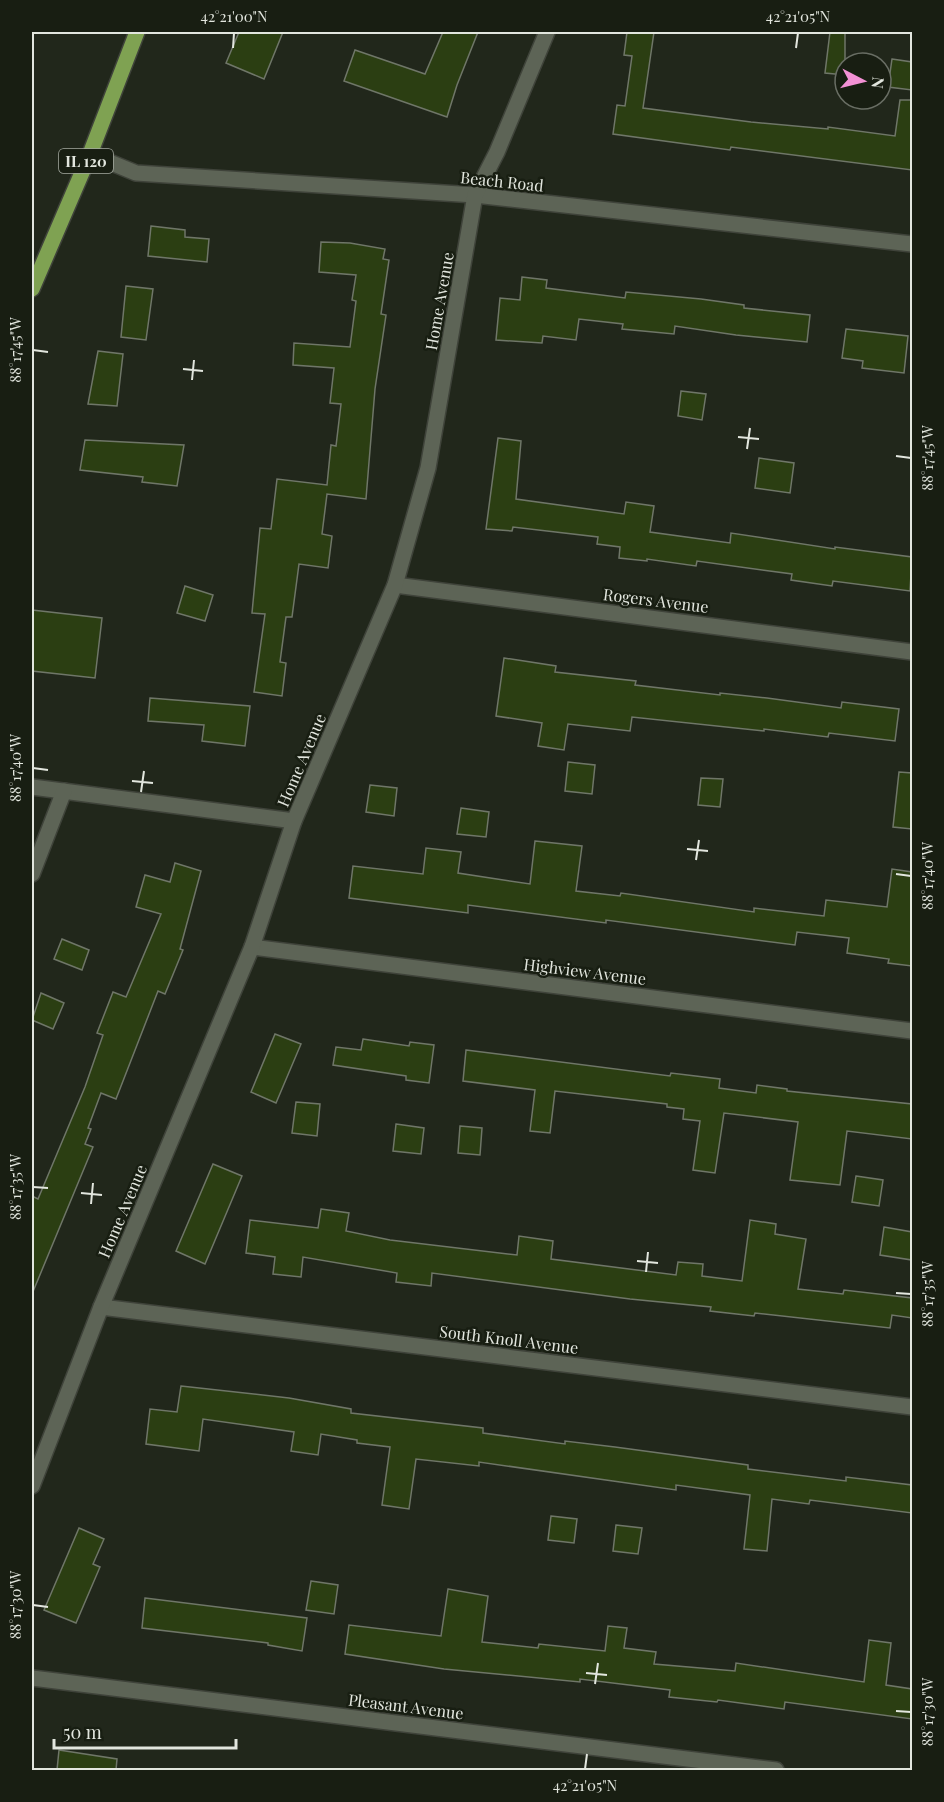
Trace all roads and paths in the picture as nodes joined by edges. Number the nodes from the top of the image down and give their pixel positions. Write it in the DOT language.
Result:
graph roads {
  1 [pos="137,32"];
  2 [pos="547,32"];
  3 [pos="90,154"];
  4 [pos="475,195"];
  5 [pos="912,244"];
  6 [pos="32,289"];
  7 [pos="395,585"];
  8 [pos="912,652"];
  9 [pos="32,787"];
  10 [pos="64,791"];
  11 [pos="294,821"];
  12 [pos="32,874"];
  13 [pos="252,947"];
  14 [pos="912,1031"];
  15 [pos="101,1307"];
  16 [pos="912,1407"];
  17 [pos="32,1486"];
  18 [pos="32,1678"];
  19 [pos="776,1770"];
  1 -- 3 [label="main road, IL 120"];
  2 -- 4 [label="street, Home Avenue"];
  3 -- 4 [label="street, Beach Road"];
  3 -- 6 [label="main road, IL 120"];
  4 -- 5 [label="street, Beach Road"];
  4 -- 7 [label="street, Home Avenue"];
  7 -- 8 [label="street, Rogers Avenue"];
  7 -- 11 [label="street, Home Avenue"];
  9 -- 10 [label="street"];
  10 -- 11 [label="street"];
  10 -- 12 [label="street"];
  11 -- 13 [label="street, Home Avenue"];
  13 -- 14 [label="street, Highview Avenue"];
  13 -- 15 [label="street, Home Avenue"];
  15 -- 16 [label="street, South Knoll Avenue"];
  15 -- 17 [label="street, Home Avenue"];
  18 -- 19 [label="street, Pleasant Avenue"];
}
